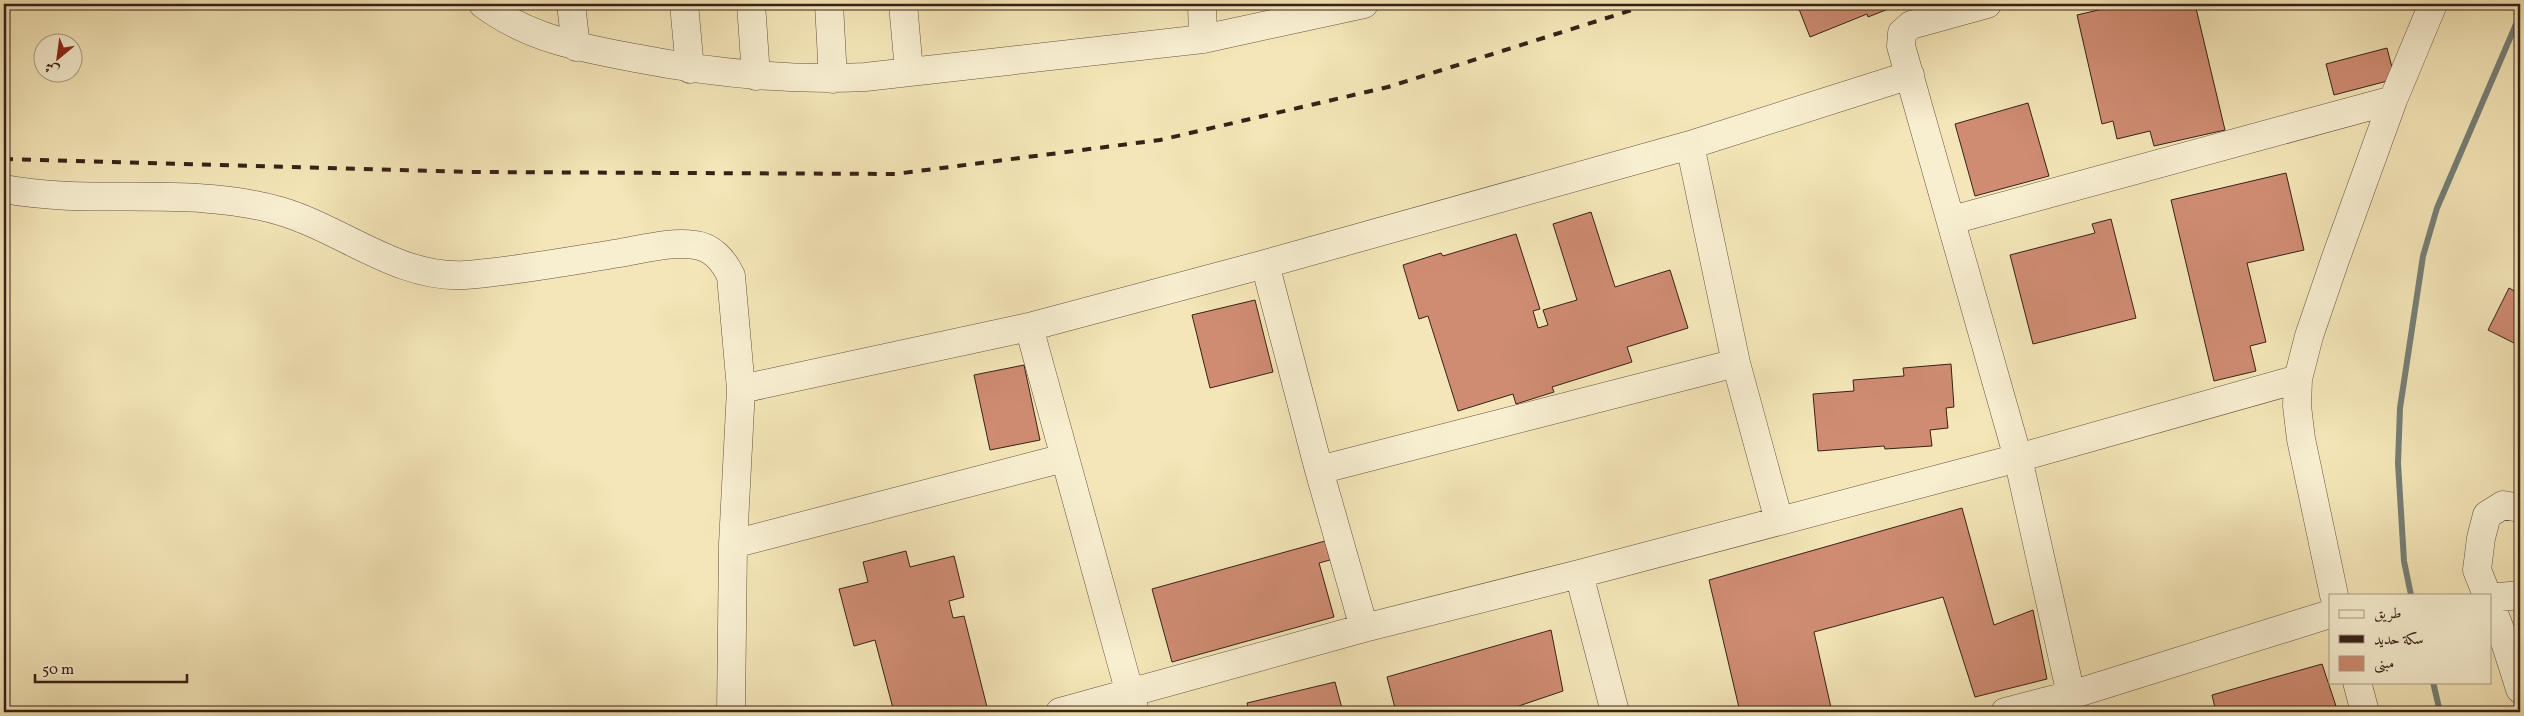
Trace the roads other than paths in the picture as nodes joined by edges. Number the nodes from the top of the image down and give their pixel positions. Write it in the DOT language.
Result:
graph roads {
  1 [pos="483,4"];
  2 [pos="571,4"];
  3 [pos="684,4"];
  4 [pos="751,4"];
  5 [pos="829,4"];
  6 [pos="903,4"];
  7 [pos="1202,4"];
  8 [pos="1364,4"];
  9 [pos="1987,4"];
  10 [pos="2433,4"];
  11 [pos="1290,12"];
  12 [pos="1203,38"];
  13 [pos="576,47"];
  14 [pos="690,69"];
  15 [pos="909,72"];
  16 [pos="1910,75"];
  17 [pos="756,76"];
  18 [pos="833,79"];
  19 [pos="2393,100"];
  20 [pos="1690,145"];
  21 [pos="4,189"];
  22 [pos="1952,220"];
  23 [pos="1265,264"];
  24 [pos="1029,327"];
  25 [pos="1736,363"];
  26 [pos="2298,379"];
  27 [pos="741,389"];
  28 [pos="1064,458"];
  29 [pos="2018,458"];
  30 [pos="1319,470"];
  31 [pos="2520,508"];
  32 [pos="1779,521"];
  33 [pos="733,544"];
  34 [pos="1579,574"];
  35 [pos="2334,594"];
  36 [pos="2487,594"];
  37 [pos="2520,595"];
  38 [pos="2492,598"];
  39 [pos="2492,607"];
  40 [pos="2329,614"];
  41 [pos="1364,628"];
  42 [pos="2513,644"];
  43 [pos="2358,684"];
  44 [pos="2520,689"];
  45 [pos="2071,695"];
  46 [pos="1133,703"];
  47 [pos="731,712"];
  48 [pos="1060,712"];
  49 [pos="1615,712"];
  50 [pos="2005,712"];
  51 [pos="2365,712"];
  1 -- 13 [label="street"];
  2 -- 13 [label="street"];
  3 -- 14 [label="street"];
  4 -- 17 [label="street"];
  5 -- 18 [label="street"];
  6 -- 15 [label="street"];
  7 -- 12 [label="street"];
  8 -- 11 [label="street"];
  9 -- 16 [label="street"];
  10 -- 19 [label="street"];
  11 -- 12 [label="street"];
  12 -- 15 [label="street"];
  13 -- 14 [label="street"];
  14 -- 17 [label="street"];
  15 -- 18 [label="street"];
  16 -- 20 [label="street"];
  16 -- 22 [label="street"];
  17 -- 18 [label="street"];
  19 -- 22 [label="street"];
  19 -- 26 [label="street"];
  20 -- 23 [label="street"];
  20 -- 25 [label="street"];
  21 -- 27 [label="street"];
  22 -- 29 [label="street"];
  23 -- 24 [label="street"];
  23 -- 30 [label="street"];
  24 -- 27 [label="street"];
  24 -- 28 [label="street"];
  25 -- 30 [label="street"];
  25 -- 32 [label="street"];
  26 -- 29 [label="street"];
  26 -- 35 [label="street"];
  27 -- 33 [label="street"];
  28 -- 33 [label="street"];
  28 -- 46 [label="street"];
  29 -- 32 [label="street"];
  29 -- 45 [label="street"];
  30 -- 41 [label="street"];
  31 -- 36 [label="street"];
  32 -- 34 [label="street"];
  33 -- 47 [label="street"];
  34 -- 41 [label="street"];
  34 -- 49 [label="street"];
  37 -- 38 [label="street"];
  39 -- 42 [label="street"];
  40 -- 45 [label="street"];
  41 -- 46 [label="street"];
  42 -- 44 [label="street"];
  43 -- 51 [label="street"];
  45 -- 50 [label="street"];
  46 -- 48 [label="street"];
}
